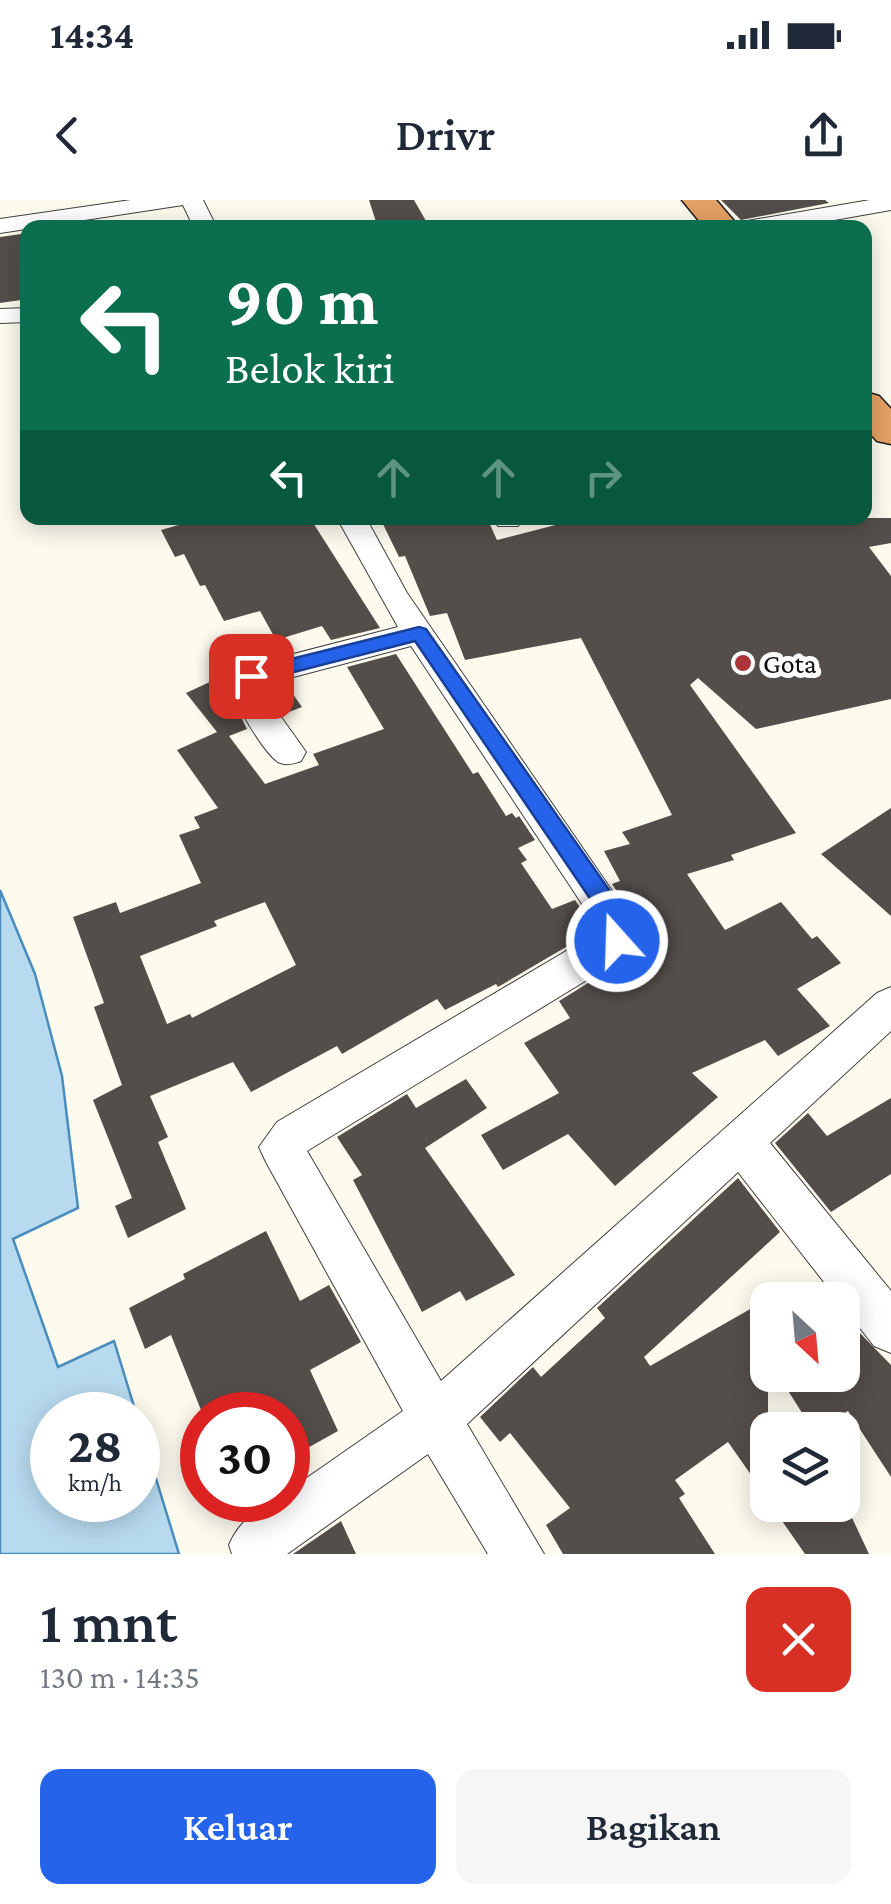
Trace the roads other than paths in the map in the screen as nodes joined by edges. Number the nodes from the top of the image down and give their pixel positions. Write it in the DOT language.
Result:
graph roads {
  1 [pos="176,200"];
  2 [pos="678,200"];
  3 [pos="698,200"];
  4 [pos="891,203"];
  5 [pos="41,220"];
  6 [pos="697,220"];
  7 [pos="717,220"];
  8 [pos="793,220"];
  9 [pos="872,382"];
  10 [pos="891,402"];
  11 [pos="872,412"];
  12 [pos="891,432"];
  13 [pos="356,525"];
  14 [pos="419,634"];
  15 [pos="289,752"];
  16 [pos="891,1005"];
  17 [pos="741,1141"];
  18 [pos="891,1329"];
  19 [pos="435,1420"];
  20 [pos="255,1545"];
  21 [pos="518,1554"];
  1 -- 5 [label="street"];
  2 -- 6 [label="highway"];
  3 -- 7 [label="highway"];
  4 -- 8 [label="street"];
  9 -- 10 [label="highway"];
  11 -- 12 [label="highway"];
  13 -- 14 [label="street"];
  14 -- 15 [label="street"];
  14 -- 19 [label="street"];
  16 -- 17 [label="street"];
  17 -- 18 [label="street"];
  17 -- 19 [label="street"];
  19 -- 20 [label="street"];
  19 -- 21 [label="street"];
}
